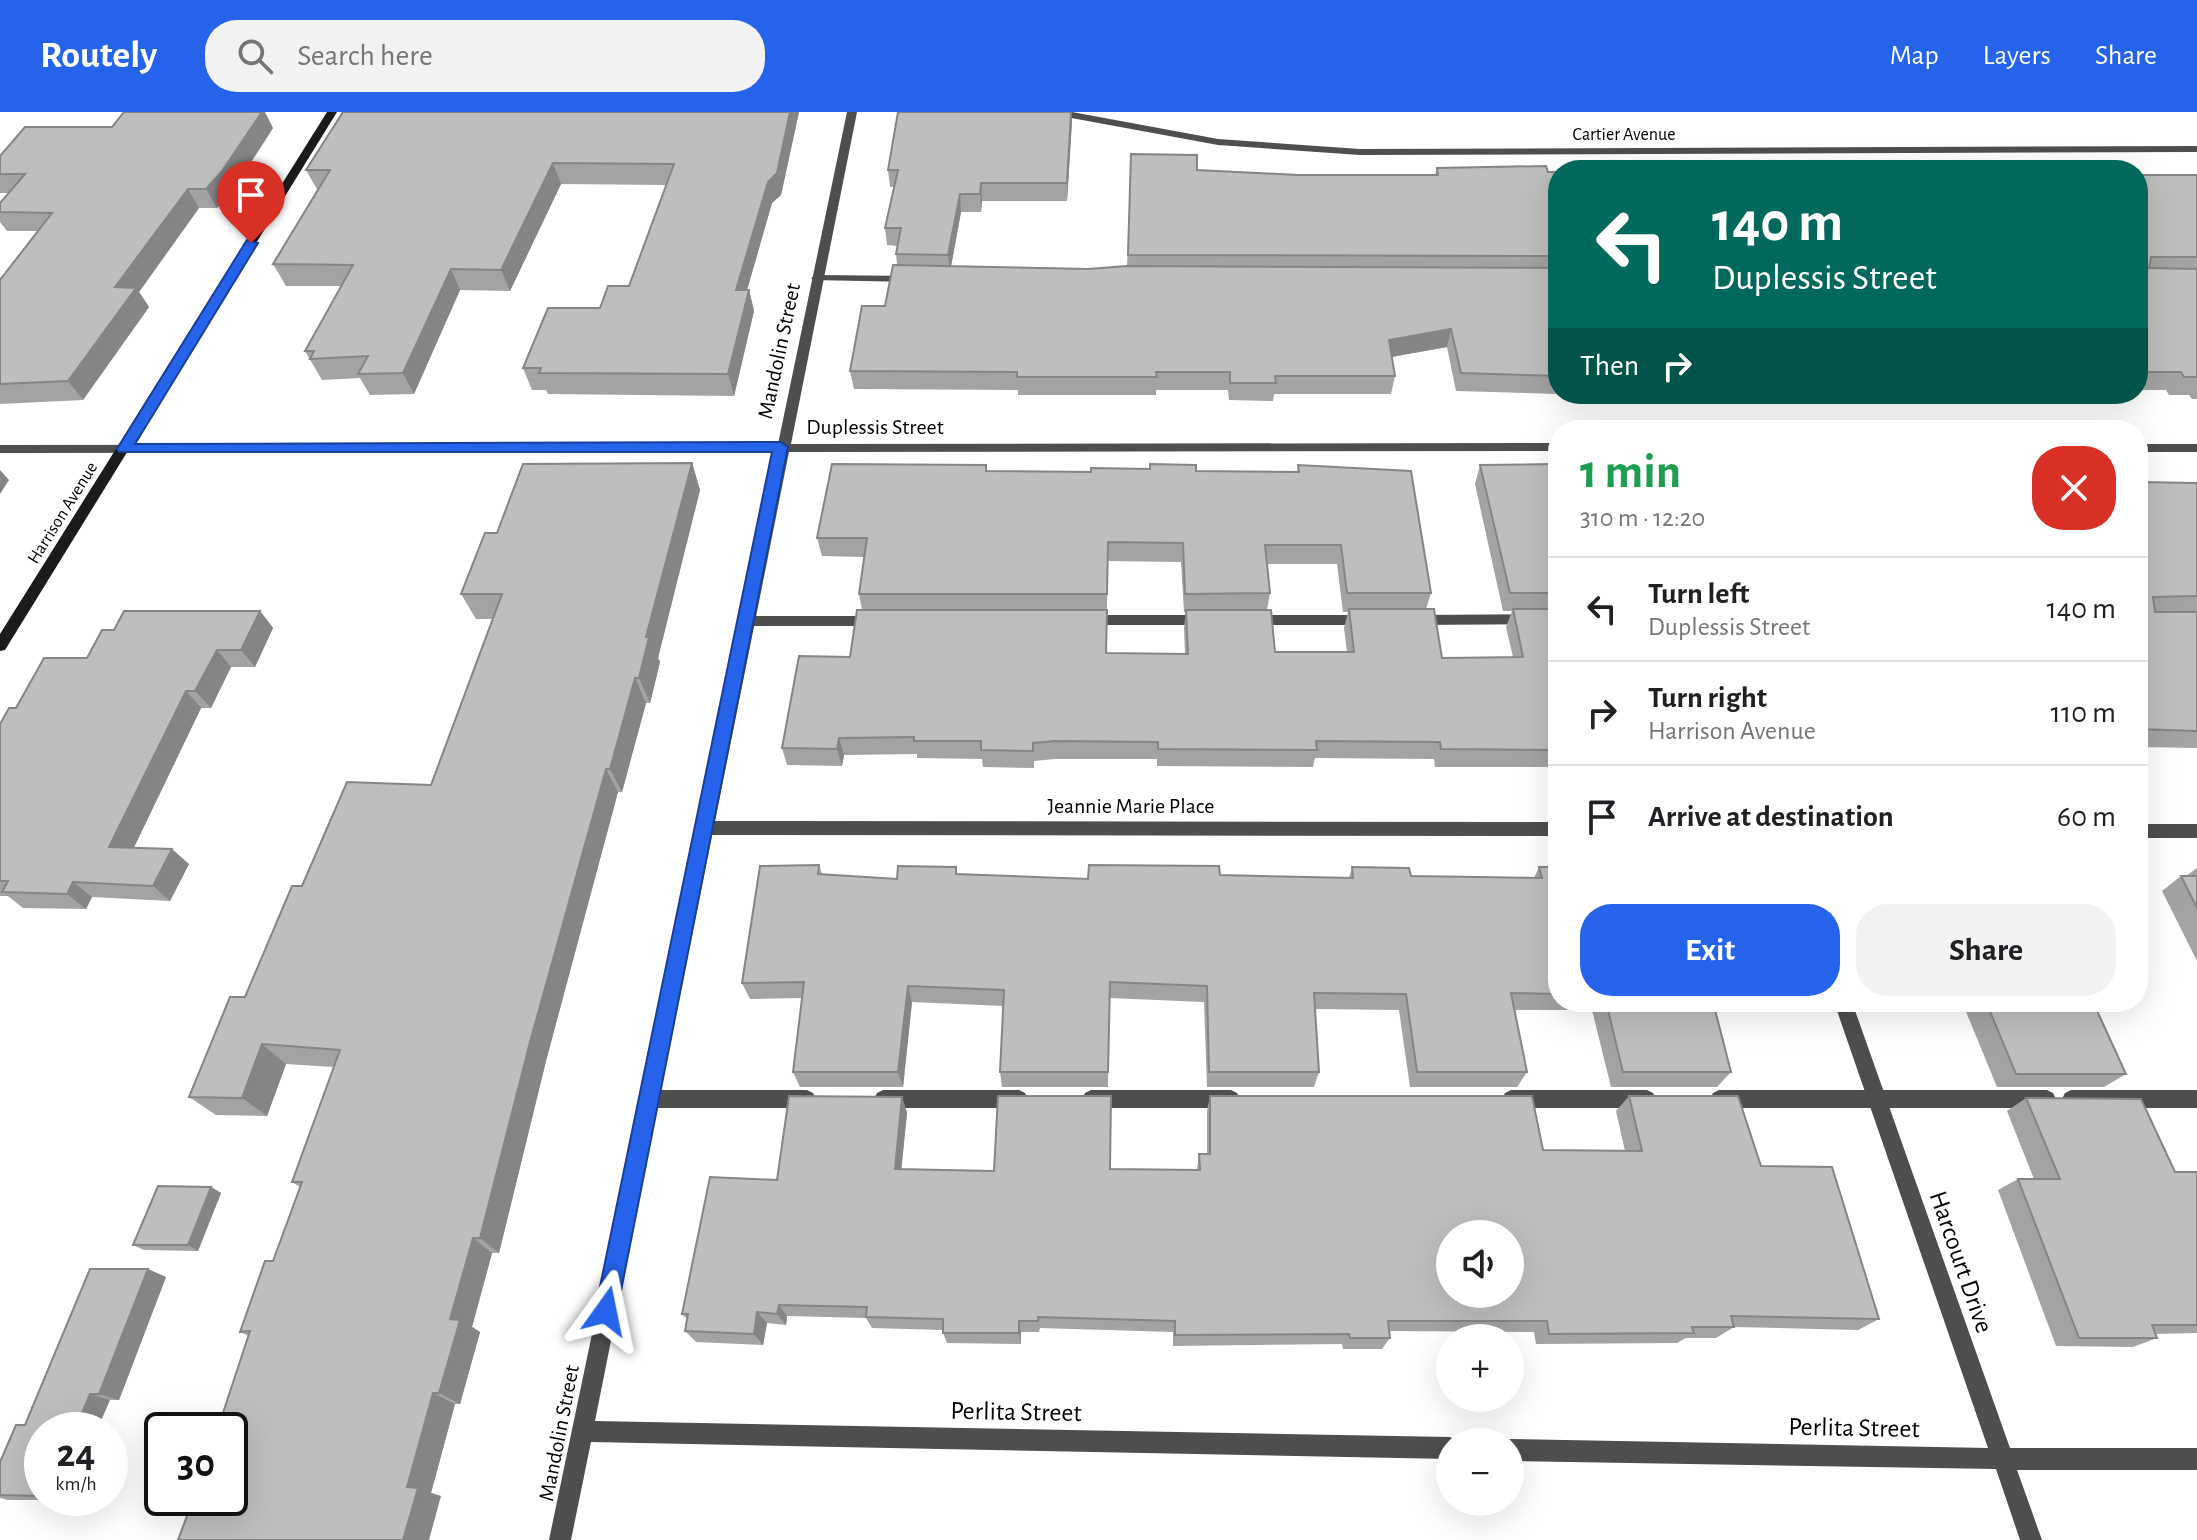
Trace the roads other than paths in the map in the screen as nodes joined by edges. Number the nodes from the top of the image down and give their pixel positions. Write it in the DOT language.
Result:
graph roads {
  1 [pos="332,112"];
  2 [pos="852,112"];
  3 [pos="1055,112"];
  4 [pos="2197,149"];
  5 [pos="817,278"];
  6 [pos="927,279"];
  7 [pos="781,447"];
  8 [pos="1548,447"];
  9 [pos="2148,448"];
  10 [pos="2197,448"];
  11 [pos="0,449"];
  12 [pos="124,449"];
  13 [pos="1548,619"];
  14 [pos="889,620"];
  15 [pos="1064,620"];
  16 [pos="1224,620"];
  17 [pos="1240,620"];
  18 [pos="1383,620"];
  19 [pos="1399,620"];
  20 [pos="746,621"];
  21 [pos="0,646"];
  22 [pos="704,828"];
  23 [pos="1548,829"];
  24 [pos="2148,831"];
  25 [pos="2197,831"];
  26 [pos="1847,1012"];
  27 [pos="649,1099"];
  28 [pos="824,1099"];
  29 [pos="856,1099"];
  30 [pos="1031,1099"];
  31 [pos="1079,1099"];
  32 [pos="1255,1099"];
  33 [pos="1494,1099"];
  34 [pos="1669,1099"];
  35 [pos="1701,1099"];
  36 [pos="1877,1099"];
  37 [pos="2197,1099"];
  38 [pos="582,1431"];
  39 [pos="1436,1448"];
  40 [pos="1524,1450"];
  41 [pos="2003,1459"];
  42 [pos="2197,1459"];
  43 [pos="560,1540"];
  44 [pos="2031,1540"];
  1 -- 12 [label="street, Harrison Avenue"];
  2 -- 5 [label="street, Mandolin Street"];
  3 -- 4 [label="street, Cartier Avenue"];
  5 -- 6 [label="street"];
  5 -- 7 [label="street, Mandolin Street"];
  7 -- 8 [label="street, Duplessis Street"];
  7 -- 12 [label="street, Duplessis Street"];
  7 -- 20 [label="street, Mandolin Street"];
  9 -- 10 [label="street"];
  11 -- 12 [label="street, Duplessis Street"];
  12 -- 21 [label="street, Harrison Avenue"];
  13 -- 19 [label="street"];
  14 -- 20 [label="street"];
  15 -- 16 [label="street"];
  17 -- 18 [label="street"];
  20 -- 22 [label="street, Mandolin Street"];
  22 -- 23 [label="street, Jeannie Marie Place"];
  22 -- 27 [label="street, Mandolin Street"];
  24 -- 25 [label="street"];
  26 -- 36 [label="street, Harcourt Drive"];
  27 -- 28 [label="street"];
  27 -- 38 [label="street, Mandolin Street"];
  29 -- 30 [label="street"];
  31 -- 32 [label="street"];
  33 -- 34 [label="street"];
  35 -- 36 [label="street"];
  36 -- 37 [label="street"];
  36 -- 41 [label="street, Harcourt Drive"];
  38 -- 39 [label="street, Perlita Street"];
  38 -- 43 [label="street, Mandolin Street"];
  40 -- 41 [label="street, Perlita Street"];
  41 -- 42 [label="street, Perlita Street"];
  41 -- 44 [label="street, Harcourt Drive"];
}
